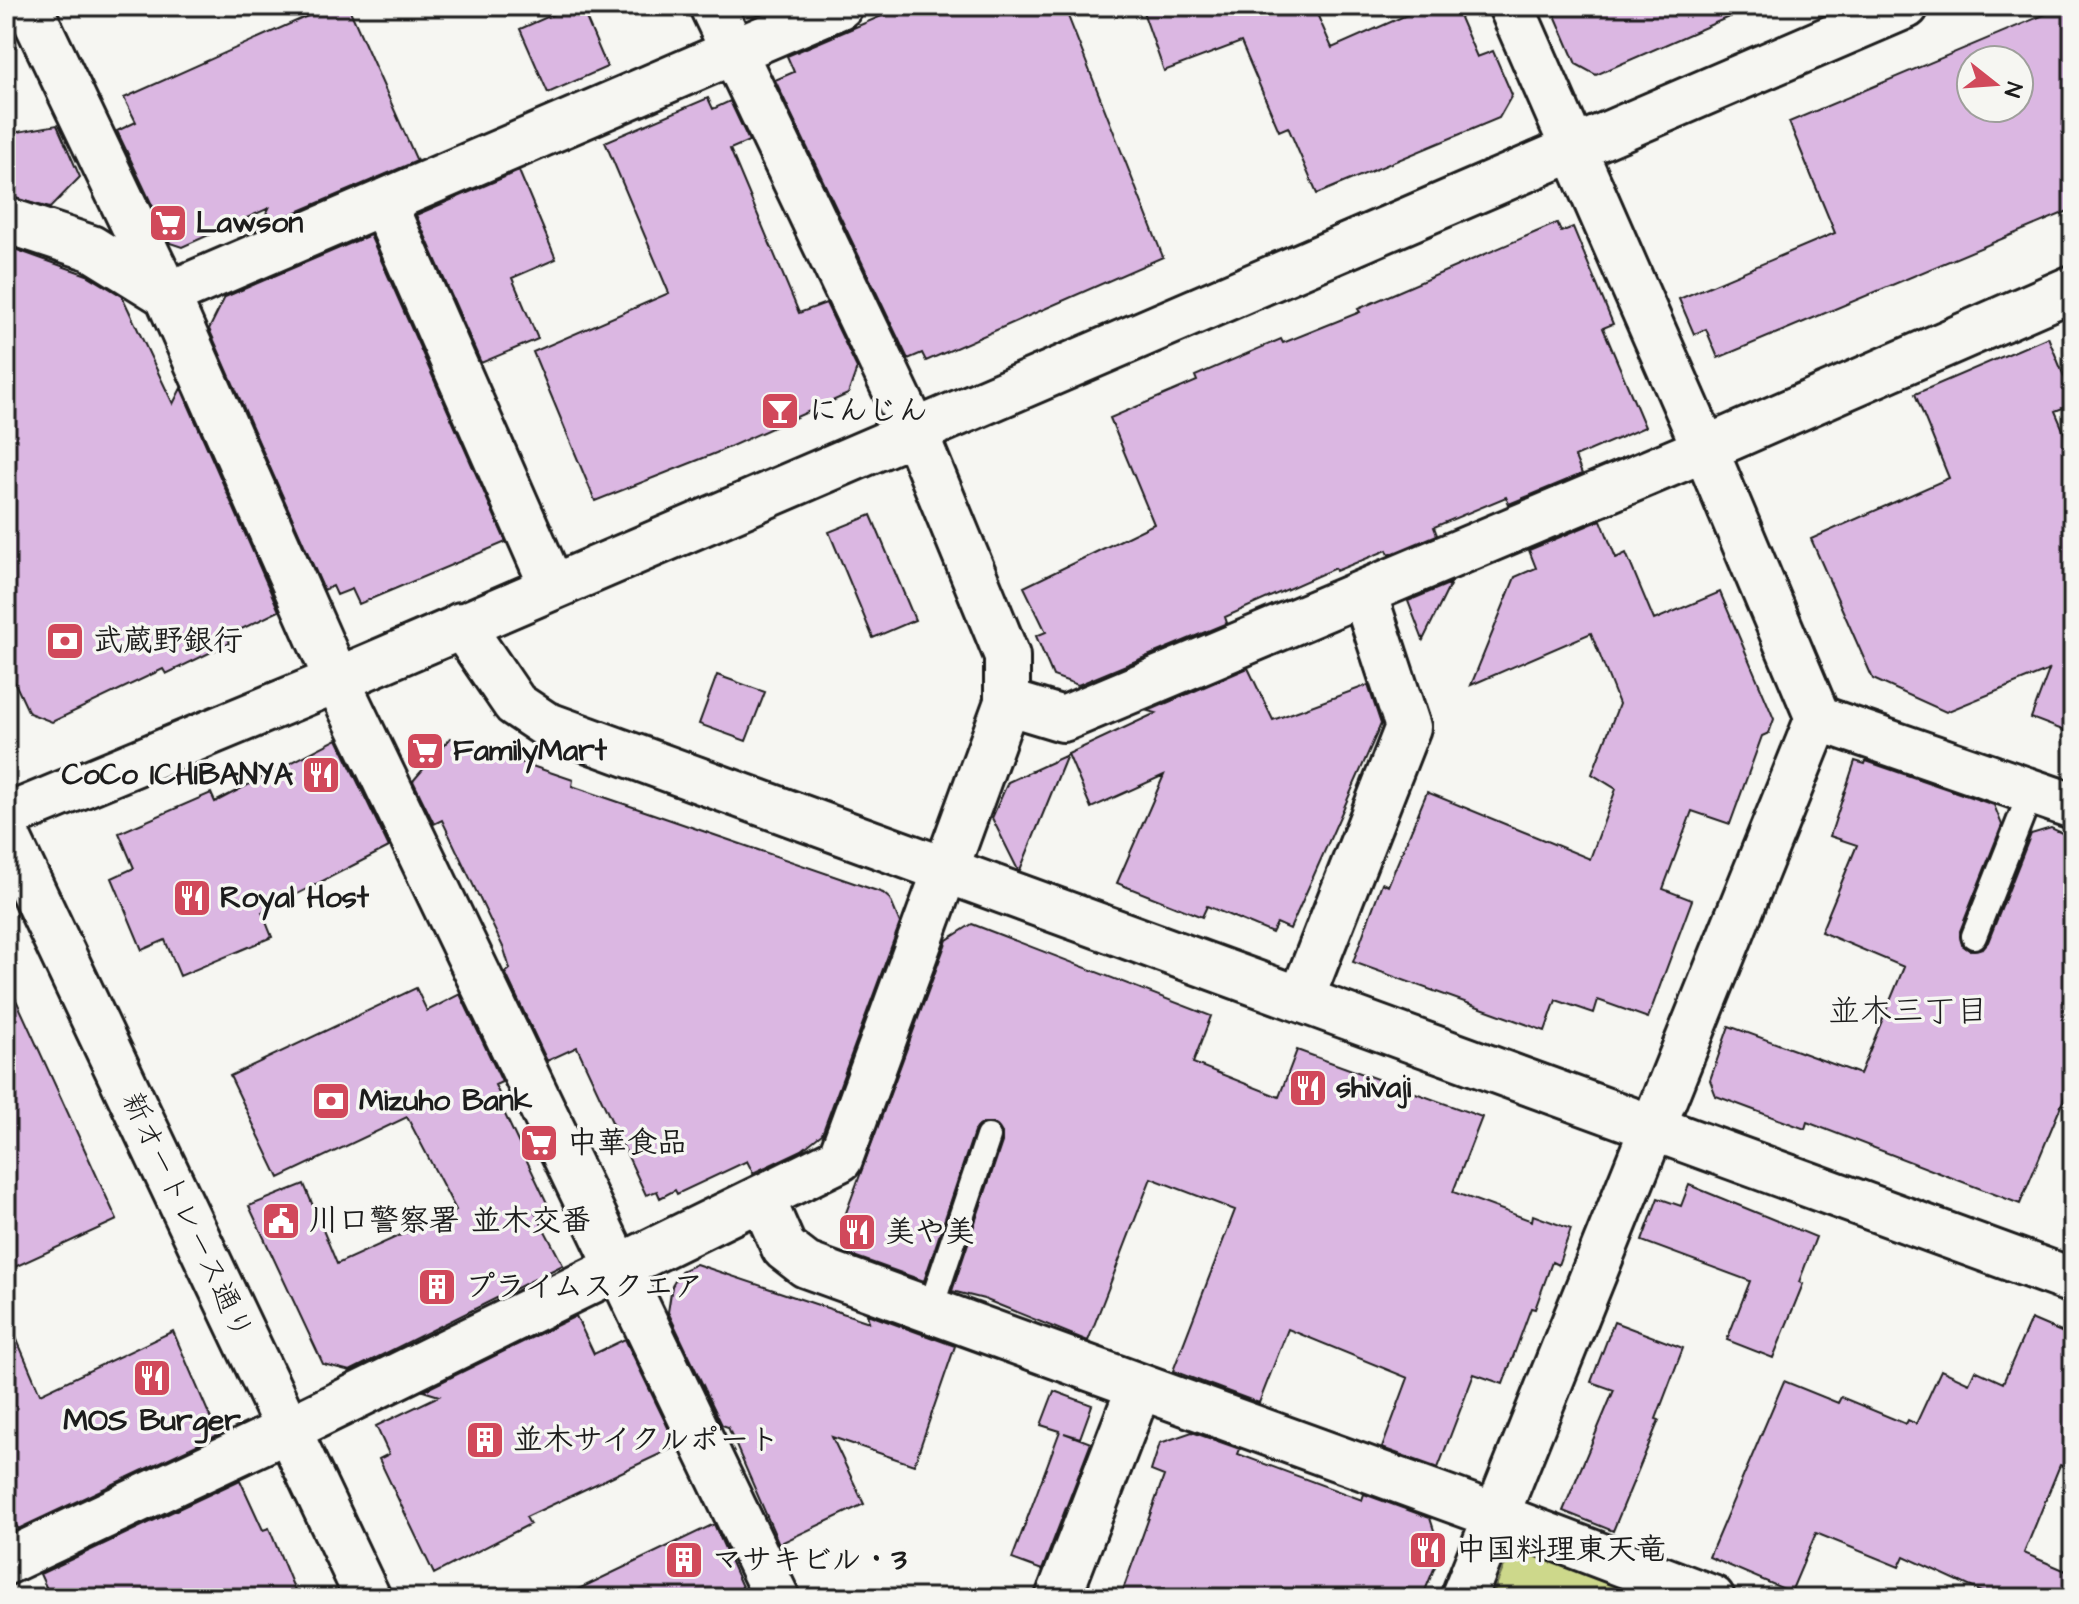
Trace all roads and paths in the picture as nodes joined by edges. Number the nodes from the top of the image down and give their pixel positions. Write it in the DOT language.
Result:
graph roads {
  1 [pos="29,6"];
  2 [pos="712,6"];
  3 [pos="840,6"];
  4 [pos="1511,6"];
  5 [pos="1906,6"];
  6 [pos="733,52"];
  7 [pos="1574,149"];
  8 [pos="383,202"];
  9 [pos="6,220"];
  10 [pos="2071,294"];
  11 [pos="167,295"];
  12 [pos="914,430"];
  13 [pos="1705,449"];
  14 [pos="552,586"];
  15 [pos="1364,593"];
  16 [pos="461,625"];
  17 [pos="337,680"];
  18 [pos="1007,702"];
  19 [pos="1818,718"];
  20 [pos="2031,792"];
  21 [pos="2073,806"];
  22 [pos="6,817"];
  23 [pos="6,834"];
  24 [pos="944,870"];
  25 [pos="1974,936"];
  26 [pos="1302,997"];
  27 [pos="1651,1127"];
  28 [pos="988,1137"];
  29 [pos="762,1198"];
  30 [pos="620,1268"];
  31 [pos="2073,1281"];
  32 [pos="930,1310"];
  33 [pos="1139,1388"];
  34 [pos="289,1429"];
  35 [pos="1494,1515"];
  36 [pos="6,1562"];
  37 [pos="368,1598"];
  38 [pos="777,1598"];
  39 [pos="1058,1598"];
  40 [pos="1463,1598"];
  41 [pos="1712,1598"];
  1 -- 11 [label="street"];
  2 -- 6 [label="street"];
  3 -- 6 [label="street"];
  4 -- 7 [label="street"];
  5 -- 7 [label="street"];
  6 -- 8 [label="street"];
  6 -- 12 [label="street"];
  7 -- 12 [label="street"];
  7 -- 13 [label="street"];
  8 -- 11 [label="street"];
  8 -- 14 [label="street"];
  9 -- 11 [label="street"];
  10 -- 13 [label="street"];
  11 -- 17 [label="street"];
  12 -- 14 [label="street"];
  12 -- 18 [label="street"];
  13 -- 15 [label="street"];
  13 -- 19 [label="street"];
  14 -- 16 [label="street"];
  15 -- 18 [label="street"];
  15 -- 26 [label="street"];
  16 -- 17 [label="street"];
  16 -- 24 [label="street"];
  17 -- 22 [label="street"];
  17 -- 30 [label="street"];
  18 -- 24 [label="street"];
  19 -- 20 [label="street"];
  19 -- 27 [label="street"];
  20 -- 21 [label="street"];
  20 -- 25 [label="lane"];
  23 -- 34 [label="street, 新オートレース通り"];
  24 -- 26 [label="street"];
  24 -- 29 [label="street"];
  26 -- 27 [label="street"];
  27 -- 31 [label="street"];
  27 -- 35 [label="street"];
  28 -- 32 [label="lane"];
  29 -- 30 [label="street"];
  29 -- 32 [label="street"];
  30 -- 34 [label="street"];
  30 -- 38 [label="street"];
  32 -- 33 [label="street"];
  33 -- 35 [label="street"];
  33 -- 39 [label="street"];
  34 -- 36 [label="street"];
  34 -- 37 [label="street, 新オートレース通り"];
  35 -- 40 [label="street"];
  35 -- 41 [label="street"];
}
